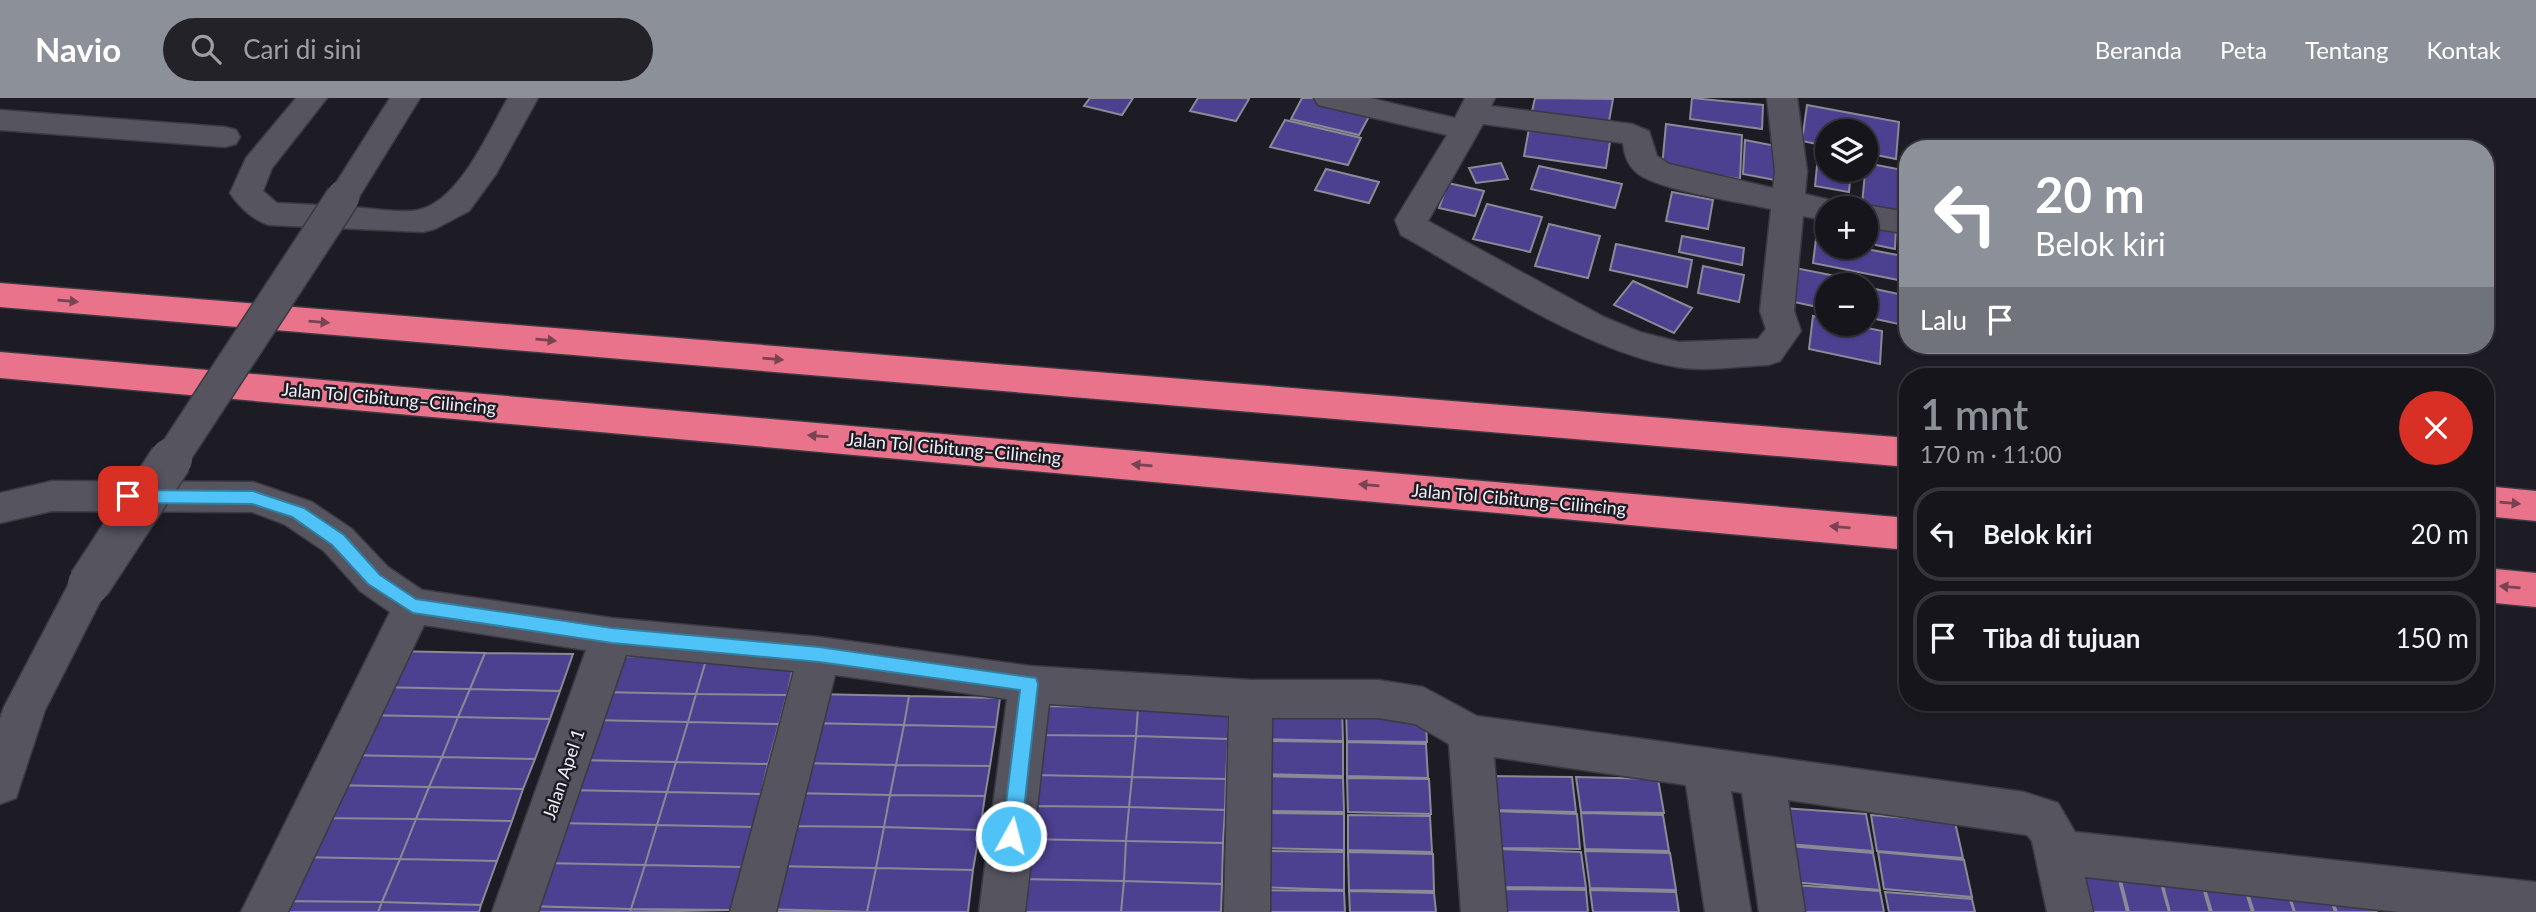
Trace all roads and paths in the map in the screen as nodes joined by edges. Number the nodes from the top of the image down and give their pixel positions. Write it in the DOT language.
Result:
graph roads {
  1 [pos="82,98"];
  2 [pos="312,98"];
  3 [pos="405,98"];
  4 [pos="523,98"];
  5 [pos="1329,98"];
  6 [pos="1782,98"];
  7 [pos="1473,114"];
  8 [pos="0,120"];
  9 [pos="56,125"];
  10 [pos="225,137"];
  11 [pos="1790,204"];
  12 [pos="1815,208"];
  13 [pos="1878,218"];
  14 [pos="1899,222"];
  15 [pos="0,295"];
  16 [pos="0,366"];
  17 [pos="1899,452"];
  18 [pos="2494,502"];
  19 [pos="2536,506"];
  20 [pos="0,508"];
  21 [pos="1899,533"];
  22 [pos="2494,586"];
  23 [pos="2536,590"];
  24 [pos="413,606"];
  25 [pos="612,635"];
  26 [pos="819,655"];
  27 [pos="1030,684"];
  28 [pos="1251,699"];
  29 [pos="1470,734"];
  30 [pos="1705,767"];
  31 [pos="1762,777"];
  32 [pos="0,783"];
  33 [pos="2058,852"];
  34 [pos="2536,905"];
  35 [pos="264,912"];
  36 [pos="515,912"];
  37 [pos="753,912"];
  38 [pos="1002,912"];
  39 [pos="1247,912"];
  40 [pos="1484,912"];
  41 [pos="1728,912"];
  42 [pos="1782,912"];
  43 [pos="2070,912"];
  1 -- 9 [label="street"];
  2 -- 4 [label="street"];
  3 -- 32 [label="street, bridge"];
  5 -- 7 [label="street"];
  6 -- 11 [label="street"];
  7 -- 11 [label="street"];
  7 -- 11 [label="street"];
  8 -- 9 [label="street"];
  9 -- 10 [label="street"];
  11 -- 12 [label="street"];
  13 -- 14 [label="street"];
  15 -- 17 [label="highway, one-way"];
  21 -- 16 [label="highway, Jalan Tol Cibitung–Cilincing, one-way"];
  18 -- 19 [label="highway, one-way"];
  20 -- 24 [label="street"];
  23 -- 22 [label="highway, one-way"];
  24 -- 25 [label="street"];
  24 -- 35 [label="street"];
  25 -- 26 [label="street"];
  25 -- 36 [label="street, Jalan Apel 1"];
  26 -- 27 [label="street"];
  26 -- 37 [label="street"];
  27 -- 28 [label="street"];
  27 -- 38 [label="street"];
  28 -- 29 [label="street"];
  28 -- 39 [label="street"];
  29 -- 30 [label="street"];
  29 -- 40 [label="street"];
  30 -- 31 [label="street"];
  30 -- 41 [label="street"];
  31 -- 33 [label="street"];
  31 -- 42 [label="street"];
  33 -- 34 [label="street"];
  33 -- 43 [label="street"];
}
